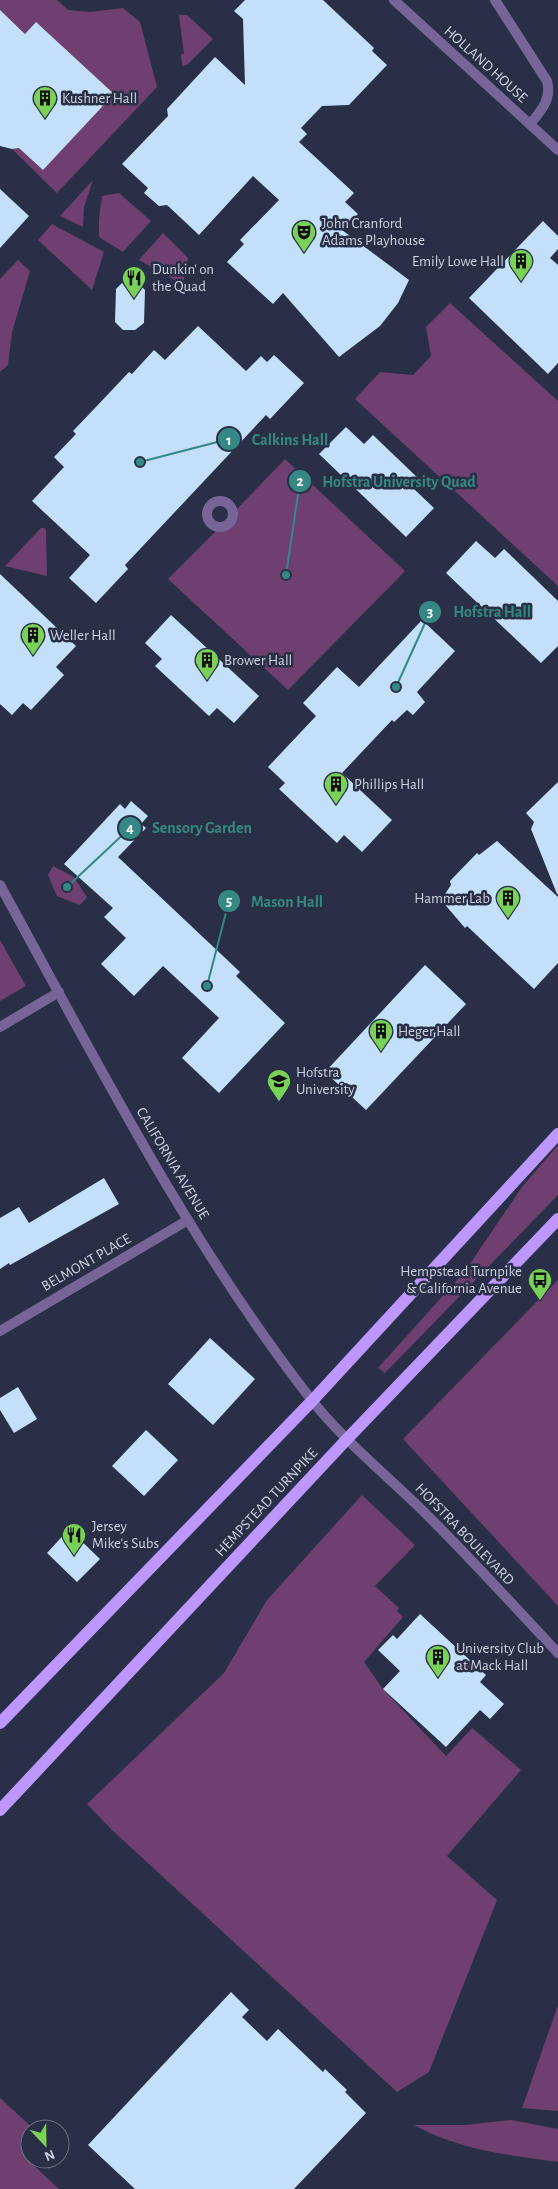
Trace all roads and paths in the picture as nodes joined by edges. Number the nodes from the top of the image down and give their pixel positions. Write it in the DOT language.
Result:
graph roads {
  1 [pos="394,0"];
  2 [pos="495,0"];
  3 [pos="530,124"];
  4 [pos="558,150"];
  5 [pos="0,885"];
  6 [pos="59,992"];
  7 [pos="0,1027"];
  8 [pos="558,1134"];
  9 [pos="558,1219"];
  10 [pos="188,1220"];
  11 [pos="0,1331"];
  12 [pos="312,1401"];
  13 [pos="348,1438"];
  14 [pos="558,1653"];
  15 [pos="0,1723"];
  16 [pos="0,1810"];
  1 -- 3 [label="street, HOLLAND HOUSE"];
  2 -- 3 [label="street"];
  3 -- 4 [label="street, HOLLAND HOUSE"];
  5 -- 6 [label="street, CALIFORNIA AVENUE"];
  6 -- 7 [label="street"];
  6 -- 10 [label="street, CALIFORNIA AVENUE"];
  8 -- 12 [label="main road"];
  9 -- 13 [label="main road, HEMPSTEAD TURNPIKE"];
  10 -- 11 [label="street, BELMONT PLACE"];
  10 -- 12 [label="street, CALIFORNIA AVENUE"];
  12 -- 13 [label="street, CALIFORNIA AVENUE"];
  12 -- 15 [label="main road"];
  13 -- 14 [label="street, HOFSTRA BOULEVARD"];
  13 -- 16 [label="main road, HEMPSTEAD TURNPIKE"];
}
